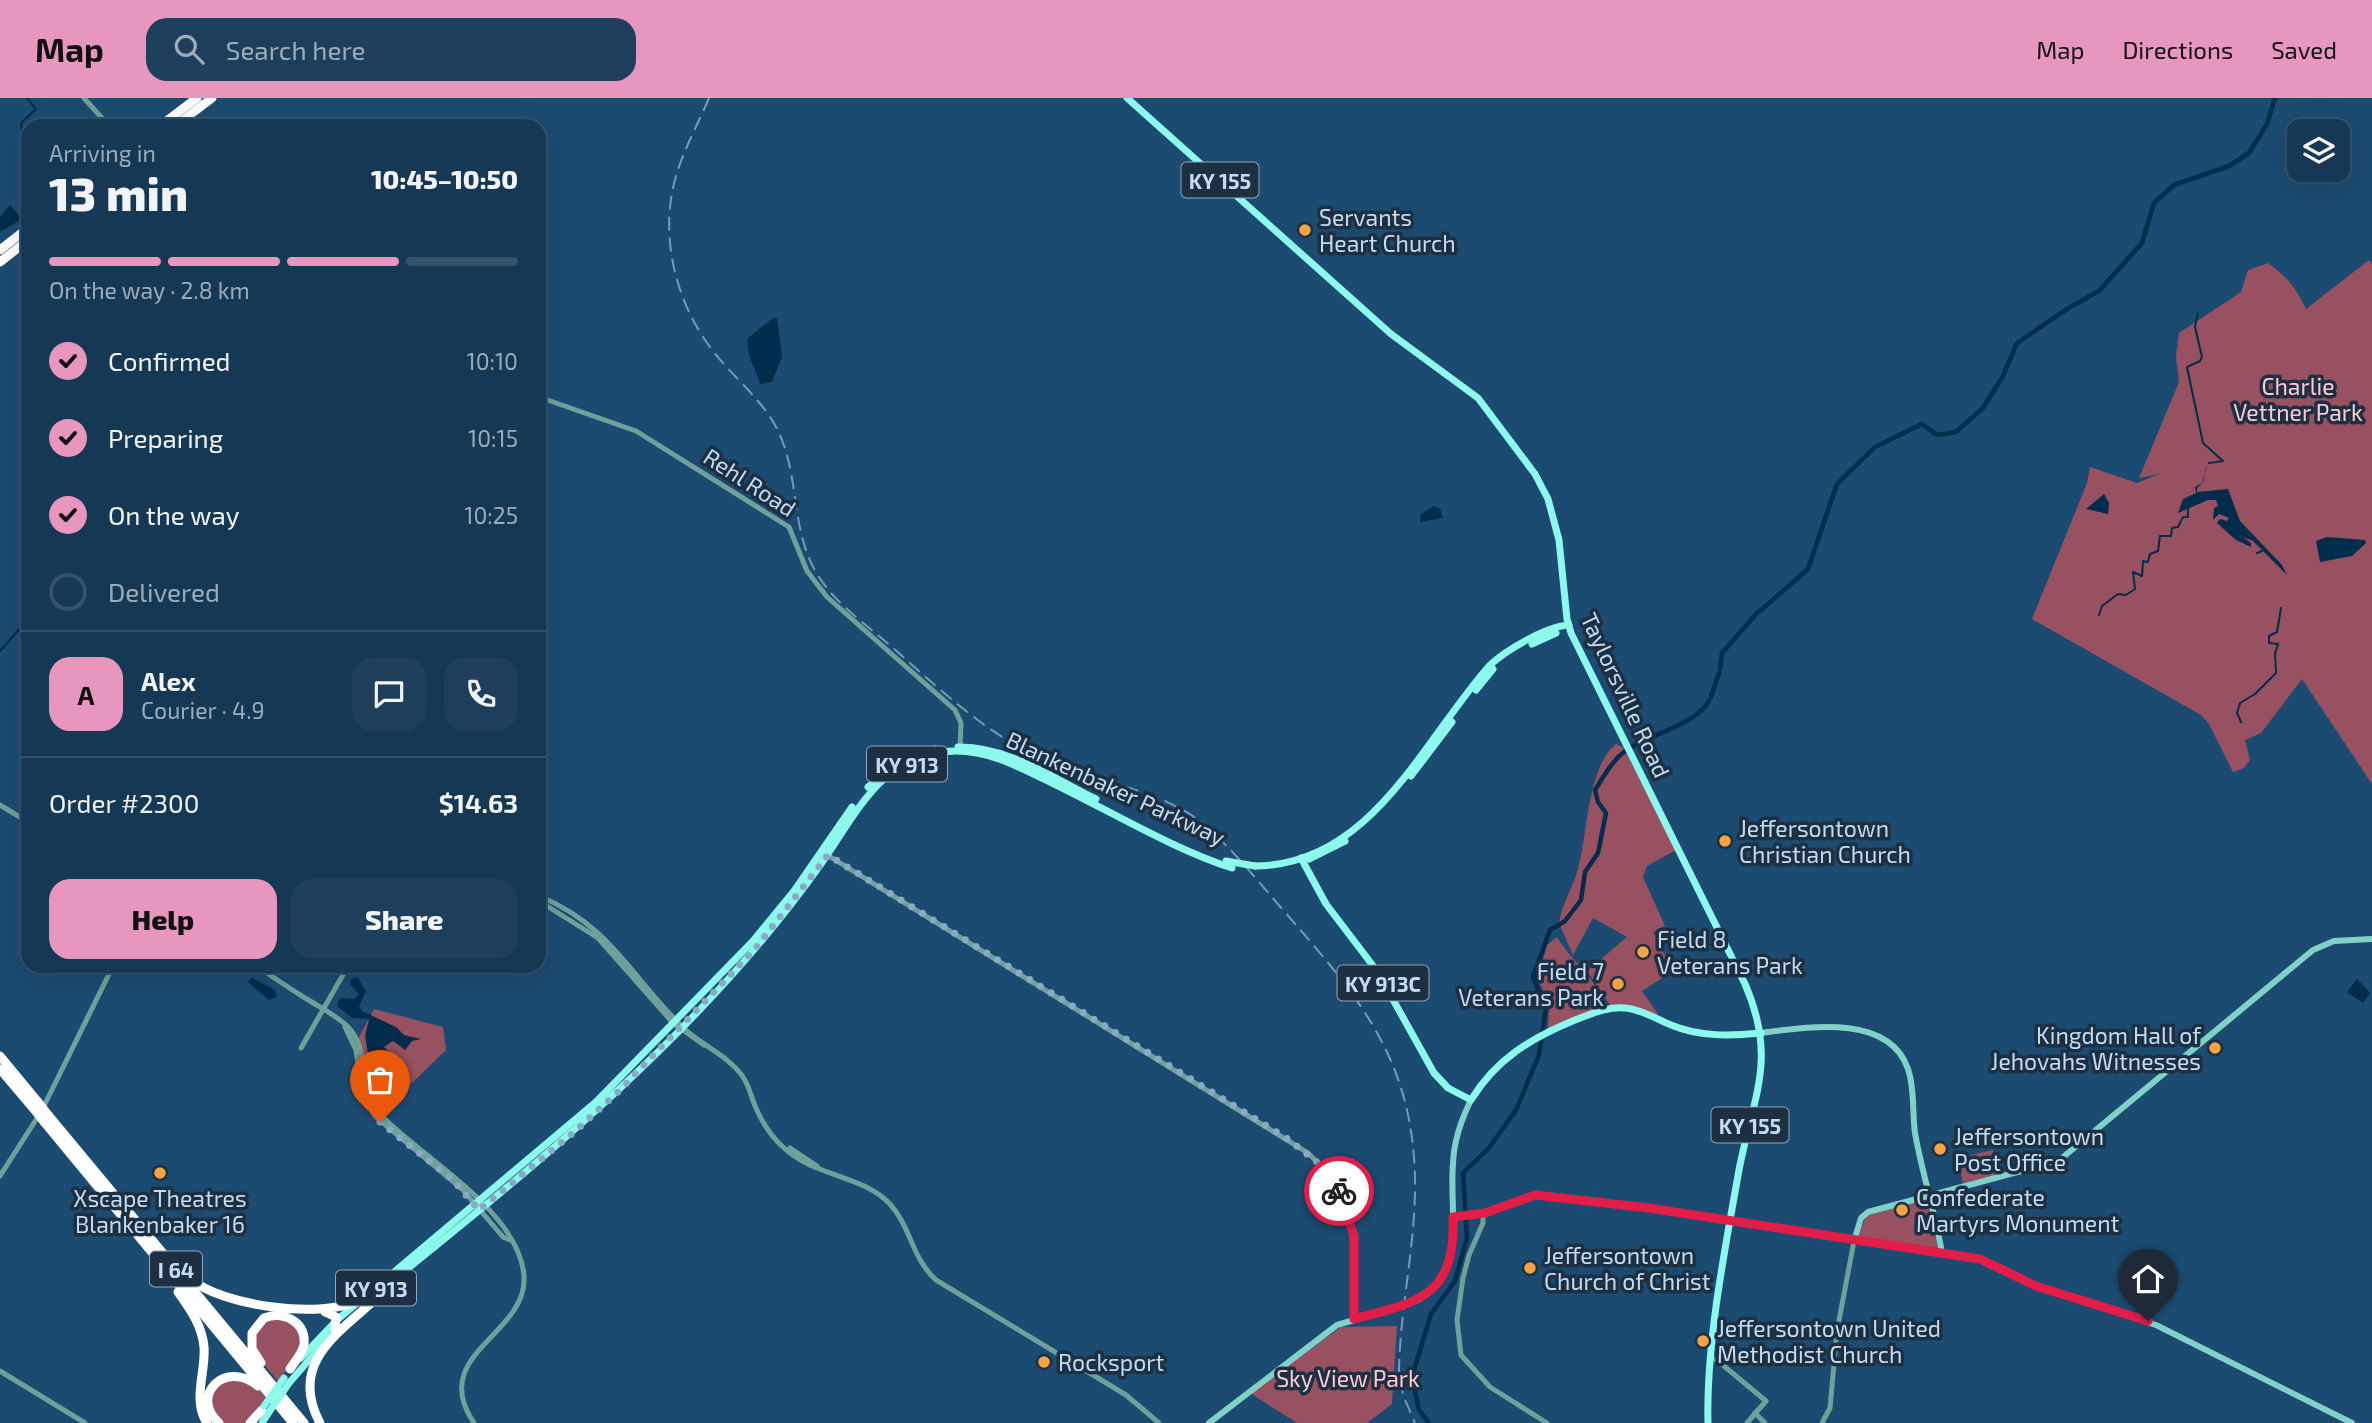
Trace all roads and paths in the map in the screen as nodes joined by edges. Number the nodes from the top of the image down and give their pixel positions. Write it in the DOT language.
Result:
graph roads {
  1 [pos="84,98"];
  2 [pos="197,98"];
  3 [pos="212,98"];
  4 [pos="1127,98"];
  5 [pos="102,119"];
  6 [pos="169,119"];
  7 [pos="185,119"];
  8 [pos="21,234"];
  9 [pos="21,246"];
  10 [pos="0,250"];
  11 [pos="0,262"];
  12 [pos="546,399"];
  13 [pos="1569,625"];
  14 [pos="960,749"];
  15 [pos="0,805"];
  16 [pos="21,818"];
  17 [pos="825,853"];
  18 [pos="1302,860"];
  19 [pos="546,903"];
  20 [pos="2372,939"];
  21 [pos="110,973"];
  22 [pos="268,973"];
  23 [pos="344,973"];
  24 [pos="323,1010"];
  25 [pos="678,1024"];
  26 [pos="1761,1033"];
  27 [pos="301,1048"];
  28 [pos="0,1056"];
  29 [pos="0,1069"];
  30 [pos="1471,1101"];
  31 [pos="36,1106"];
  32 [pos="47,1119"];
  33 [pos="0,1176"];
  34 [pos="1929,1194"];
  35 [pos="479,1205"];
  36 [pos="1483,1214"];
  37 [pos="1453,1217"];
  38 [pos="1731,1222"];
  39 [pos="149,1235"];
  40 [pos="1854,1241"];
  41 [pos="148,1247"];
  42 [pos="1942,1253"];
  43 [pos="395,1279"];
  44 [pos="361,1300"];
  45 [pos="302,1309"];
  46 [pos="1354,1319"];
  47 [pos="336,1325"];
  48 [pos="1712,1359"];
  49 [pos="290,1369"];
  50 [pos="0,1371"];
  51 [pos="286,1380"];
  52 [pos="265,1410"];
  53 [pos="1755,1413"];
  54 [pos="85,1423"];
  55 [pos="207,1423"];
  56 [pos="219,1423"];
  57 [pos="253,1423"];
  58 [pos="262,1423"];
  59 [pos="293,1423"];
  60 [pos="304,1423"];
  61 [pos="311,1423"];
  62 [pos="320,1423"];
  63 [pos="474,1423"];
  64 [pos="1159,1423"];
  65 [pos="1209,1423"];
  66 [pos="1547,1423"];
  67 [pos="1708,1423"];
  68 [pos="1748,1423"];
  69 [pos="1765,1423"];
  70 [pos="1822,1423"];
  71 [pos="2352,1423"];
  1 -- 5 [label="street"];
  2 -- 6 [label="highway"];
  3 -- 7 [label="highway"];
  4 -- 13 [label="main road, Taylorsville Road / KY 155"];
  8 -- 10 [label="highway"];
  9 -- 11 [label="highway"];
  12 -- 14 [label="street, Rehl Road"];
  13 -- 18 [label="main road, Blankenbaker Parkway / KY 913"];
  13 -- 26 [label="main road, Taylorsville Road / KY 155"];
  14 -- 17 [label="main road, Blankenbaker Parkway / KY 913"];
  14 -- 18 [label="main road, Blankenbaker Parkway / KY 913"];
  15 -- 16 [label="street"];
  17 -- 25 [label="main road, Blankenbaker Parkway / KY 913"];
  17 -- 46 [label="street"];
  18 -- 30 [label="main road, KY 913C"];
  19 -- 25 [label="street"];
  20 -- 34 [label="main road"];
  21 -- 33 [label="street"];
  22 -- 24 [label="street"];
  23 -- 24 [label="street"];
  24 -- 27 [label="street"];
  24 -- 35 [label="street"];
  25 -- 35 [label="main road, Blankenbaker Parkway / KY 913"];
  25 -- 64 [label="street"];
  26 -- 30 [label="main road"];
  26 -- 34 [label="main road"];
  26 -- 38 [label="main road, Taylorsville Road / KY 155"];
  28 -- 31 [label="highway, I 64"];
  29 -- 31 [label="highway, I 64"];
  30 -- 37 [label="main road"];
  31 -- 32 [label="highway, I 64, bridge"];
  32 -- 39 [label="highway, I 64"];
  32 -- 41 [label="highway, I 64"];
  34 -- 40 [label="main road"];
  34 -- 42 [label="main road"];
  35 -- 43 [label="main road, Blankenbaker Parkway / KY 913"];
  35 -- 44 [label="main road, Blankenbaker Parkway / KY 913"];
  35 -- 63 [label="street"];
  36 -- 37 [label="main road"];
  36 -- 38 [label="main road"];
  36 -- 66 [label="street"];
  37 -- 46 [label="main road, bridge"];
  38 -- 40 [label="main road"];
  38 -- 48 [label="main road, Taylorsville Road / KY 155"];
  39 -- 45 [label="highway"];
  39 -- 60 [label="highway, I 64"];
  40 -- 42 [label="main road"];
  40 -- 70 [label="street"];
  41 -- 55 [label="highway"];
  41 -- 59 [label="highway, I 64"];
  42 -- 71 [label="main road"];
  43 -- 47 [label="main road, Blankenbaker Parkway / KY 913"];
  43 -- 62 [label="highway"];
  44 -- 45 [label="highway"];
  44 -- 47 [label="main road, Blankenbaker Parkway / KY 913"];
  45 -- 47 [label="highway"];
  46 -- 65 [label="main road"];
  47 -- 49 [label="main road, Blankenbaker Parkway / KY 913"];
  47 -- 51 [label="main road, Blankenbaker Parkway / KY 913"];
  48 -- 53 [label="street"];
  48 -- 67 [label="main road, Taylorsville Road / KY 155"];
  49 -- 51 [label="main road, Blankenbaker Parkway / KY 913"];
  49 -- 61 [label="highway"];
  50 -- 54 [label="street"];
  51 -- 52 [label="main road, Blankenbaker Parkway / KY 913, bridge"];
  52 -- 57 [label="highway"];
  52 -- 58 [label="main road, Blankenbaker Parkway / KY 913"];
  53 -- 68 [label="street"];
  53 -- 69 [label="street"];
  56 -- 59 [label="highway"];
}
